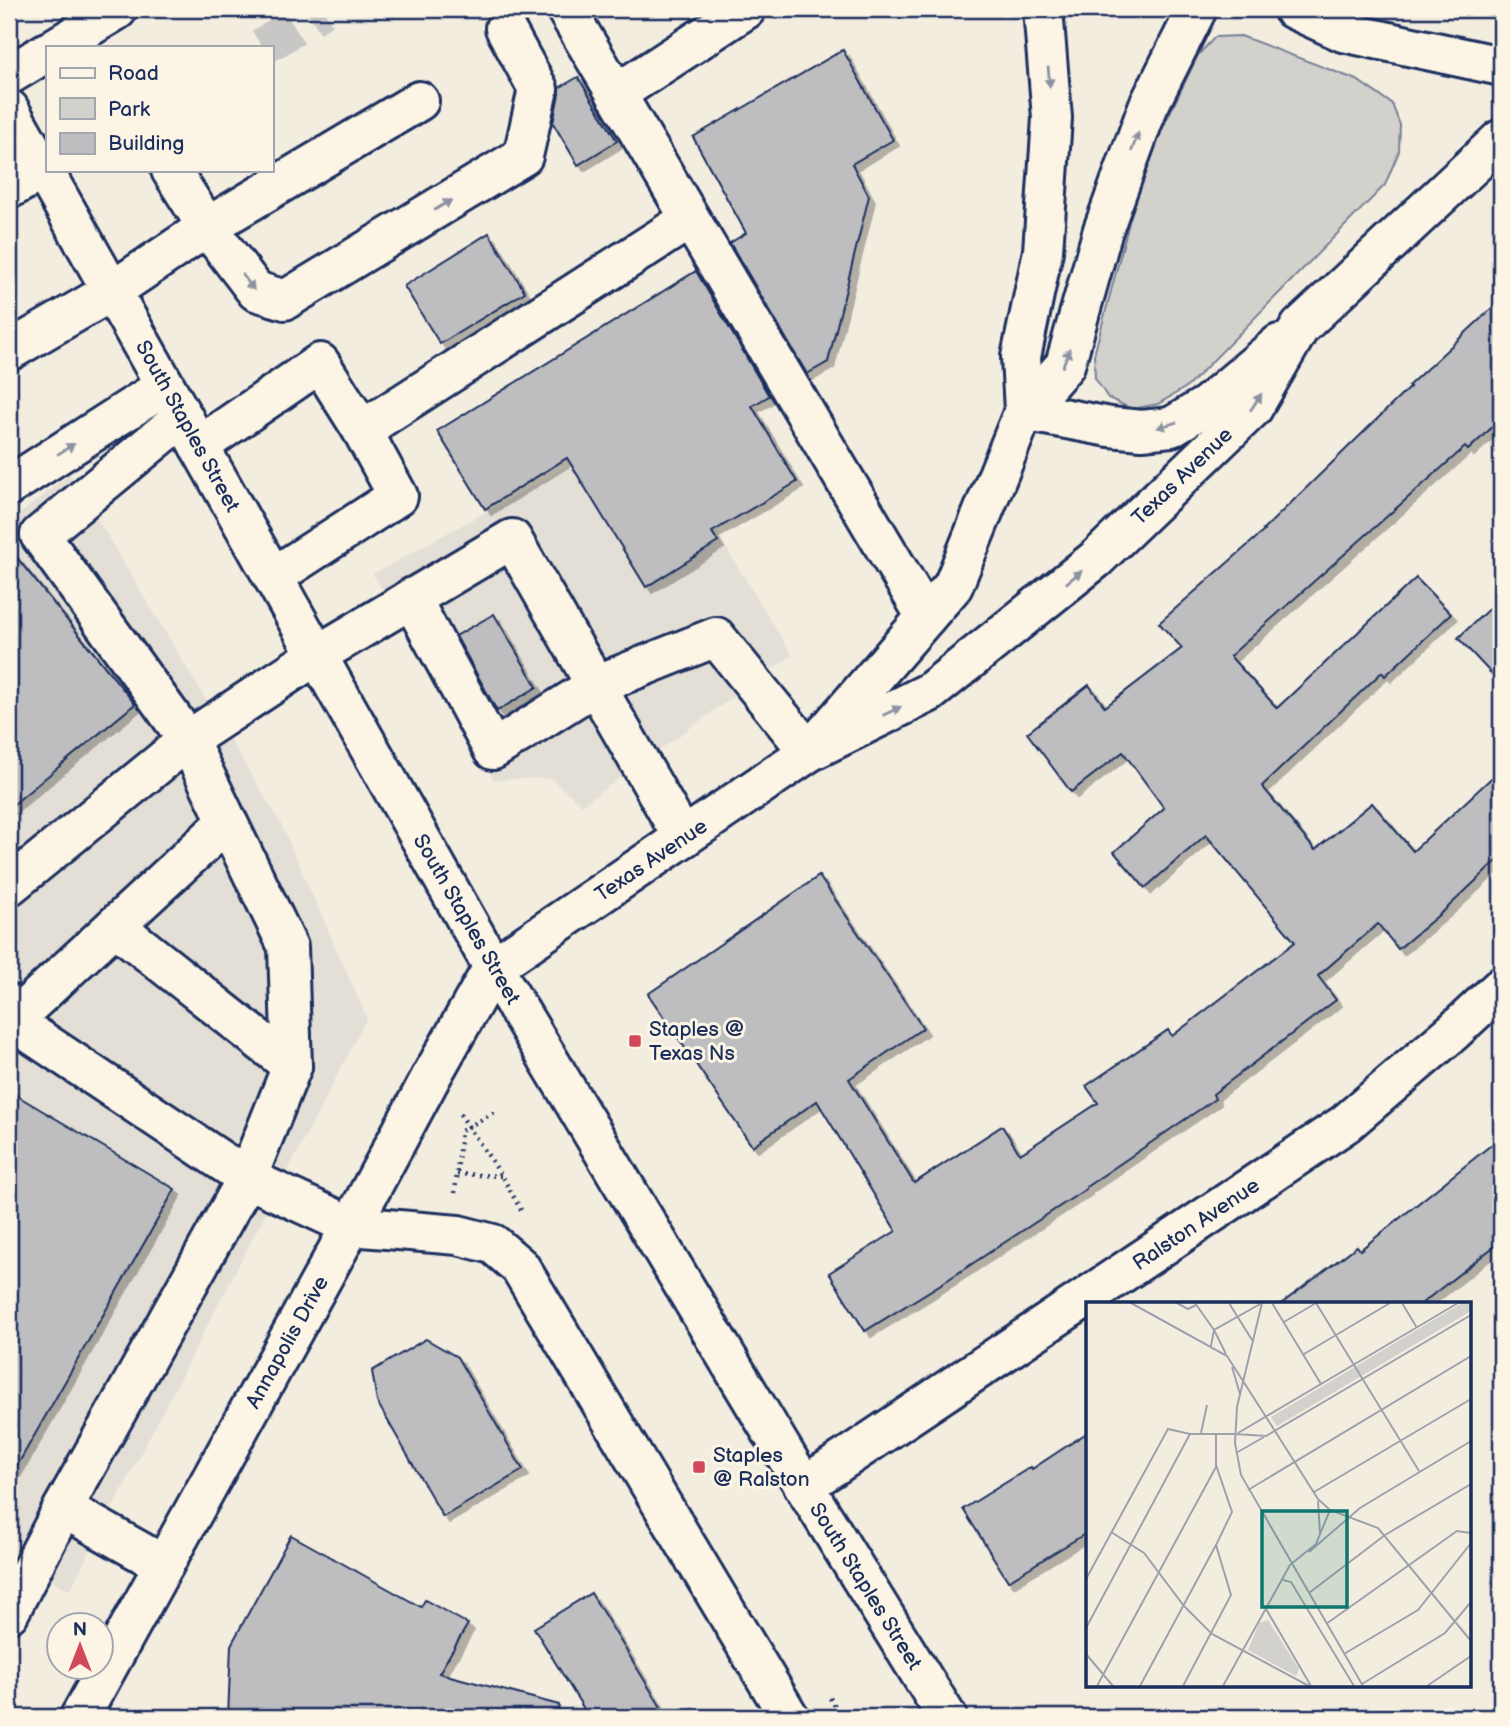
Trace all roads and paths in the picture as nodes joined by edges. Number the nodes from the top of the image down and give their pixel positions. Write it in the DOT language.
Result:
graph roads {
  1 [pos="116,9"];
  2 [pos="566,9"];
  3 [pos="746,9"];
  4 [pos="1042,9"];
  5 [pos="1197,9"];
  6 [pos="1293,9"];
  7 [pos="505,28"];
  8 [pos="58,46"];
  9 [pos="46,53"];
  10 [pos="1501,66"];
  11 [pos="9,75"];
  12 [pos="616,94"];
  13 [pos="419,100"];
  14 [pos="9,109"];
  15 [pos="1501,139"];
  16 [pos="43,170"];
  17 [pos="172,172"];
  18 [pos="9,189"];
  19 [pos="690,219"];
  20 [pos="207,227"];
  21 [pos="112,291"];
  22 [pos="1300,327"];
  23 [pos="9,351"];
  24 [pos="1024,411"];
  25 [pos="183,416"];
  26 [pos="362,430"];
  27 [pos="9,486"];
  28 [pos="273,577"];
  29 [pos="411,598"];
  30 [pos="926,617"];
  31 [pos="317,655"];
  32 [pos="596,685"];
  33 [pos="188,740"];
  34 [pos="809,752"];
  35 [pos="227,822"];
  36 [pos="683,838"];
  37 [pos="9,886"];
  38 [pos="115,926"];
  39 [pos="493,967"];
  40 [pos="1501,987"];
  41 [pos="11,1013"];
  42 [pos="292,1066"];
  43 [pos="495,1112"];
  44 [pos="457,1174"];
  45 [pos="502,1177"];
  46 [pos="247,1178"];
  47 [pos="455,1198"];
  48 [pos="351,1226"];
  49 [pos="804,1486"];
  50 [pos="63,1508"];
  51 [pos="164,1565"];
  52 [pos="9,1613"];
  53 [pos="80,1717"];
  54 [pos="789,1717"];
  55 [pos="947,1717"];
  1 -- 8 [label="street"];
  2 -- 12 [label="street"];
  3 -- 12 [label="street"];
  4 -- 24 [label="street, Texas Avenue, one-way"];
  24 -- 5 [label="street, Texas Avenue, one-way"];
  6 -- 10 [label="street"];
  20 -- 7 [label="street, one-way"];
  9 -- 11 [label="street"];
  12 -- 19 [label="street"];
  13 -- 20 [label="street"];
  14 -- 16 [label="street, South Staples Street"];
  15 -- 22 [label="street, Texas Avenue"];
  16 -- 18 [label="street"];
  16 -- 21 [label="street, South Staples Street"];
  17 -- 20 [label="street"];
  19 -- 26 [label="street"];
  19 -- 30 [label="street"];
  20 -- 21 [label="street"];
  21 -- 23 [label="street"];
  21 -- 25 [label="street, South Staples Street"];
  22 -- 24 [label="street, one-way"];
  34 -- 22 [label="street, Texas Avenue, one-way"];
  24 -- 30 [label="street, Texas Avenue"];
  25 -- 26 [label="street"];
  27 -- 25 [label="street, one-way"];
  25 -- 28 [label="street, South Staples Street"];
  25 -- 33 [label="street"];
  26 -- 28 [label="street"];
  28 -- 31 [label="street, South Staples Street"];
  29 -- 31 [label="street"];
  29 -- 32 [label="street"];
  29 -- 32 [label="street"];
  30 -- 34 [label="street, Texas Avenue"];
  31 -- 33 [label="street"];
  31 -- 39 [label="street, South Staples Street"];
  32 -- 34 [label="street"];
  32 -- 36 [label="street"];
  33 -- 35 [label="street"];
  33 -- 37 [label="street"];
  34 -- 36 [label="street, Texas Avenue"];
  35 -- 38 [label="street"];
  35 -- 42 [label="street"];
  36 -- 39 [label="street, Texas Avenue"];
  38 -- 41 [label="street"];
  38 -- 42 [label="street"];
  39 -- 48 [label="street, Annapolis Drive"];
  39 -- 49 [label="street, South Staples Street"];
  40 -- 49 [label="street, Ralston Avenue"];
  41 -- 46 [label="street"];
  42 -- 46 [label="street"];
  43 -- 44 [label="path"];
  44 -- 45 [label="path"];
  44 -- 47 [label="path"];
  46 -- 48 [label="street"];
  46 -- 50 [label="street"];
  48 -- 51 [label="street, Annapolis Drive"];
  48 -- 54 [label="street"];
  49 -- 55 [label="street, South Staples Street"];
  50 -- 51 [label="street"];
  50 -- 52 [label="street"];
  51 -- 53 [label="street, Annapolis Drive"];
}
